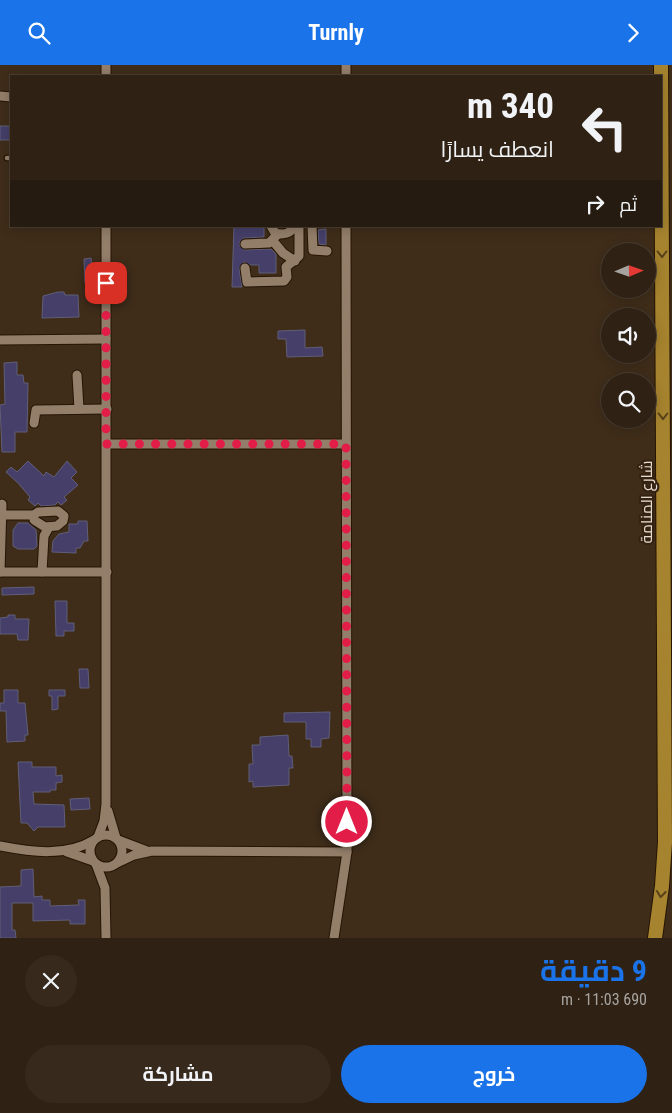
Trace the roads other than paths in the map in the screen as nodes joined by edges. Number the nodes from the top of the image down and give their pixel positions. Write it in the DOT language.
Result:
graph roads {
  1 [pos="106,227"];
  2 [pos="271,227"];
  3 [pos="293,227"];
  4 [pos="299,227"];
  5 [pos="312,227"];
  6 [pos="346,227"];
  7 [pos="662,227"];
  8 [pos="275,237"];
  9 [pos="246,244"];
  10 [pos="327,251"];
  11 [pos="295,261"];
  12 [pos="245,268"];
  13 [pos="106,339"];
  14 [pos="0,340"];
  15 [pos="77,375"];
  16 [pos="79,409"];
  17 [pos="106,409"];
  18 [pos="34,423"];
  19 [pos="106,444"];
  20 [pos="346,444"];
  21 [pos="2,504"];
  22 [pos="2,515"];
  23 [pos="34,515"];
  24 [pos="50,527"];
  25 [pos="42,572"];
  26 [pos="106,572"];
  27 [pos="0,573"];
  28 [pos="106,803"];
  29 [pos="96,838"];
  30 [pos="117,839"];
  31 [pos="0,846"];
  32 [pos="62,851"];
  33 [pos="152,851"];
  34 [pos="346,852"];
  35 [pos="95,863"];
  36 [pos="116,864"];
  37 [pos="105,896"];
  38 [pos="106,938"];
  39 [pos="334,938"];
  40 [pos="655,938"];
  1 -- 13 [label="street"];
  2 -- 8 [label="street"];
  3 -- 8 [label="street"];
  4 -- 11 [label="street"];
  5 -- 10 [label="street"];
  6 -- 20 [label="street"];
  7 -- 40 [label="main road, شارع المنامة, one-way"];
  8 -- 9 [label="street"];
  8 -- 11 [label="street"];
  11 -- 12 [label="street"];
  13 -- 14 [label="street"];
  13 -- 17 [label="street"];
  15 -- 16 [label="street"];
  16 -- 17 [label="street"];
  16 -- 18 [label="street"];
  17 -- 19 [label="street"];
  19 -- 20 [label="street"];
  19 -- 26 [label="street"];
  20 -- 34 [label="street"];
  21 -- 22 [label="street"];
  22 -- 23 [label="street"];
  22 -- 27 [label="street"];
  23 -- 24 [label="street"];
  23 -- 24 [label="street"];
  24 -- 25 [label="street"];
  25 -- 26 [label="street"];
  25 -- 27 [label="street"];
  26 -- 28 [label="street"];
  28 -- 29 [label="street"];
  28 -- 30 [label="street"];
  29 -- 30 [label="street"];
  29 -- 32 [label="street"];
  29 -- 35 [label="street"];
  30 -- 33 [label="street"];
  30 -- 36 [label="street"];
  31 -- 32 [label="street"];
  32 -- 35 [label="street"];
  33 -- 34 [label="street"];
  33 -- 36 [label="street"];
  34 -- 39 [label="street"];
  35 -- 36 [label="street"];
  35 -- 37 [label="street"];
  36 -- 37 [label="street"];
  37 -- 38 [label="street"];
}
